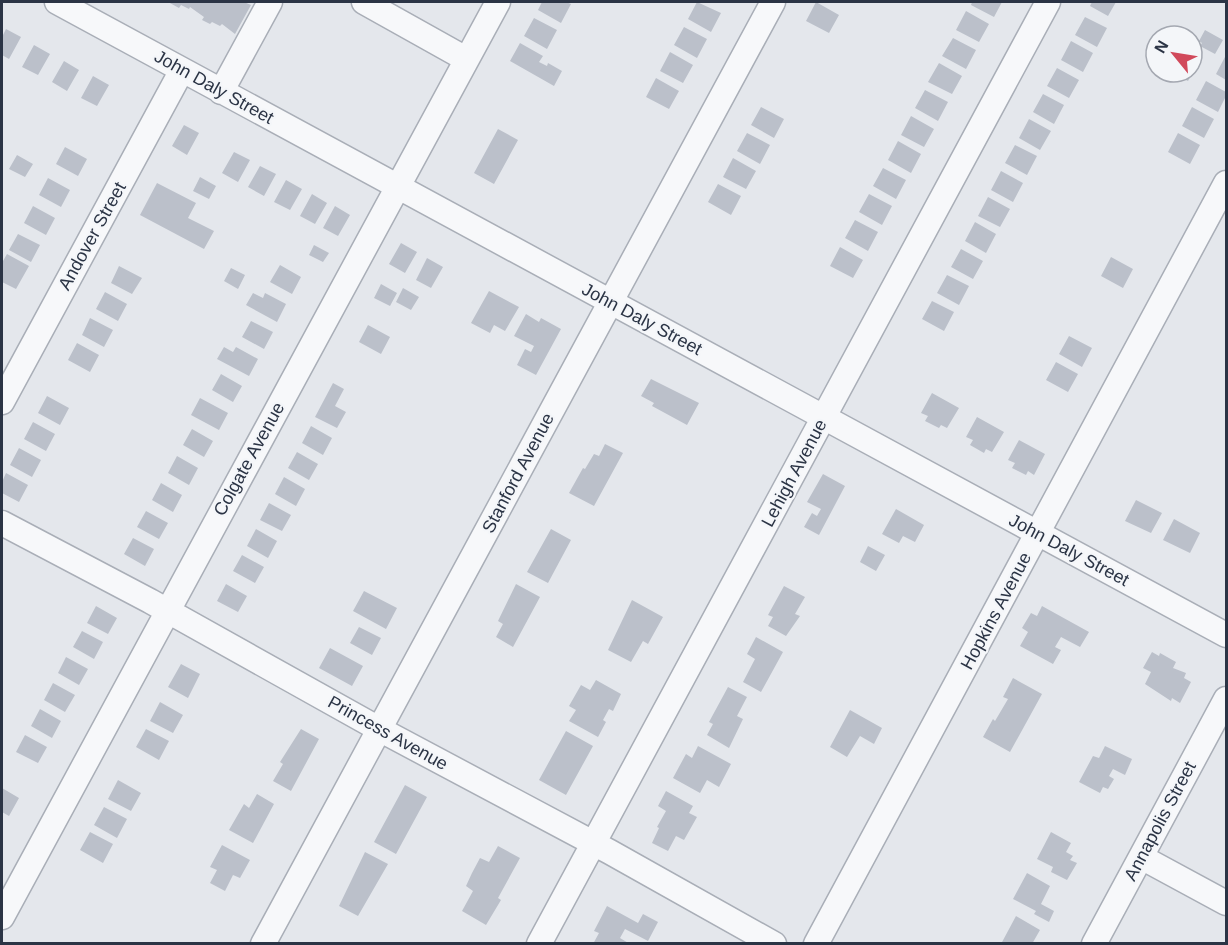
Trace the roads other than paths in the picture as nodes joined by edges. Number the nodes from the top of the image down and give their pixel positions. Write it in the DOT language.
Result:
graph roads {
  1 [pos="57,2"];
  2 [pos="270,2"];
  3 [pos="364,2"];
  4 [pos="498,2"];
  5 [pos="773,2"];
  6 [pos="1048,2"];
  7 [pos="466,59"];
  8 [pos="182,70"];
  9 [pos="221,92"];
  10 [pos="1227,183"];
  11 [pos="397,187"];
  12 [pos="611,302"];
  13 [pos="2,402"];
  14 [pos="824,417"];
  15 [pos="2,523"];
  16 [pos="1038,533"];
  17 [pos="167,611"];
  18 [pos="1227,635"];
  19 [pos="1227,699"];
  20 [pos="379,729"];
  21 [pos="593,844"];
  22 [pos="1141,857"];
  23 [pos="1227,903"];
  24 [pos="2,917"];
  25 [pos="263,944"];
  26 [pos="539,944"];
  27 [pos="774,944"];
  28 [pos="816,944"];
  29 [pos="1094,944"];
  1 -- 8 [label="street, John Daly Street"];
  2 -- 9 [label="street"];
  3 -- 7 [label="street"];
  4 -- 7 [label="street, Colgate Avenue"];
  5 -- 12 [label="street, Stanford Avenue"];
  6 -- 14 [label="street, Lehigh Avenue"];
  7 -- 11 [label="street, Colgate Avenue"];
  8 -- 9 [label="street, John Daly Street"];
  8 -- 13 [label="street, Andover Street"];
  9 -- 11 [label="street, John Daly Street"];
  10 -- 16 [label="street, Hopkins Avenue"];
  11 -- 12 [label="street, John Daly Street"];
  11 -- 17 [label="street, Colgate Avenue"];
  12 -- 14 [label="street, John Daly Street"];
  12 -- 20 [label="street, Stanford Avenue"];
  14 -- 16 [label="street, John Daly Street"];
  14 -- 21 [label="street, Lehigh Avenue"];
  15 -- 17 [label="street, Princess Avenue"];
  16 -- 18 [label="street, John Daly Street"];
  16 -- 28 [label="street, Hopkins Avenue"];
  17 -- 20 [label="street, Princess Avenue"];
  17 -- 24 [label="street, Colgate Avenue"];
  19 -- 22 [label="street, Annapolis Street"];
  20 -- 21 [label="street, Princess Avenue"];
  20 -- 25 [label="street, Stanford Avenue"];
  21 -- 26 [label="street, Lehigh Avenue"];
  21 -- 27 [label="street, Princess Avenue"];
  22 -- 23 [label="street"];
  22 -- 29 [label="street, Annapolis Street"];
}
